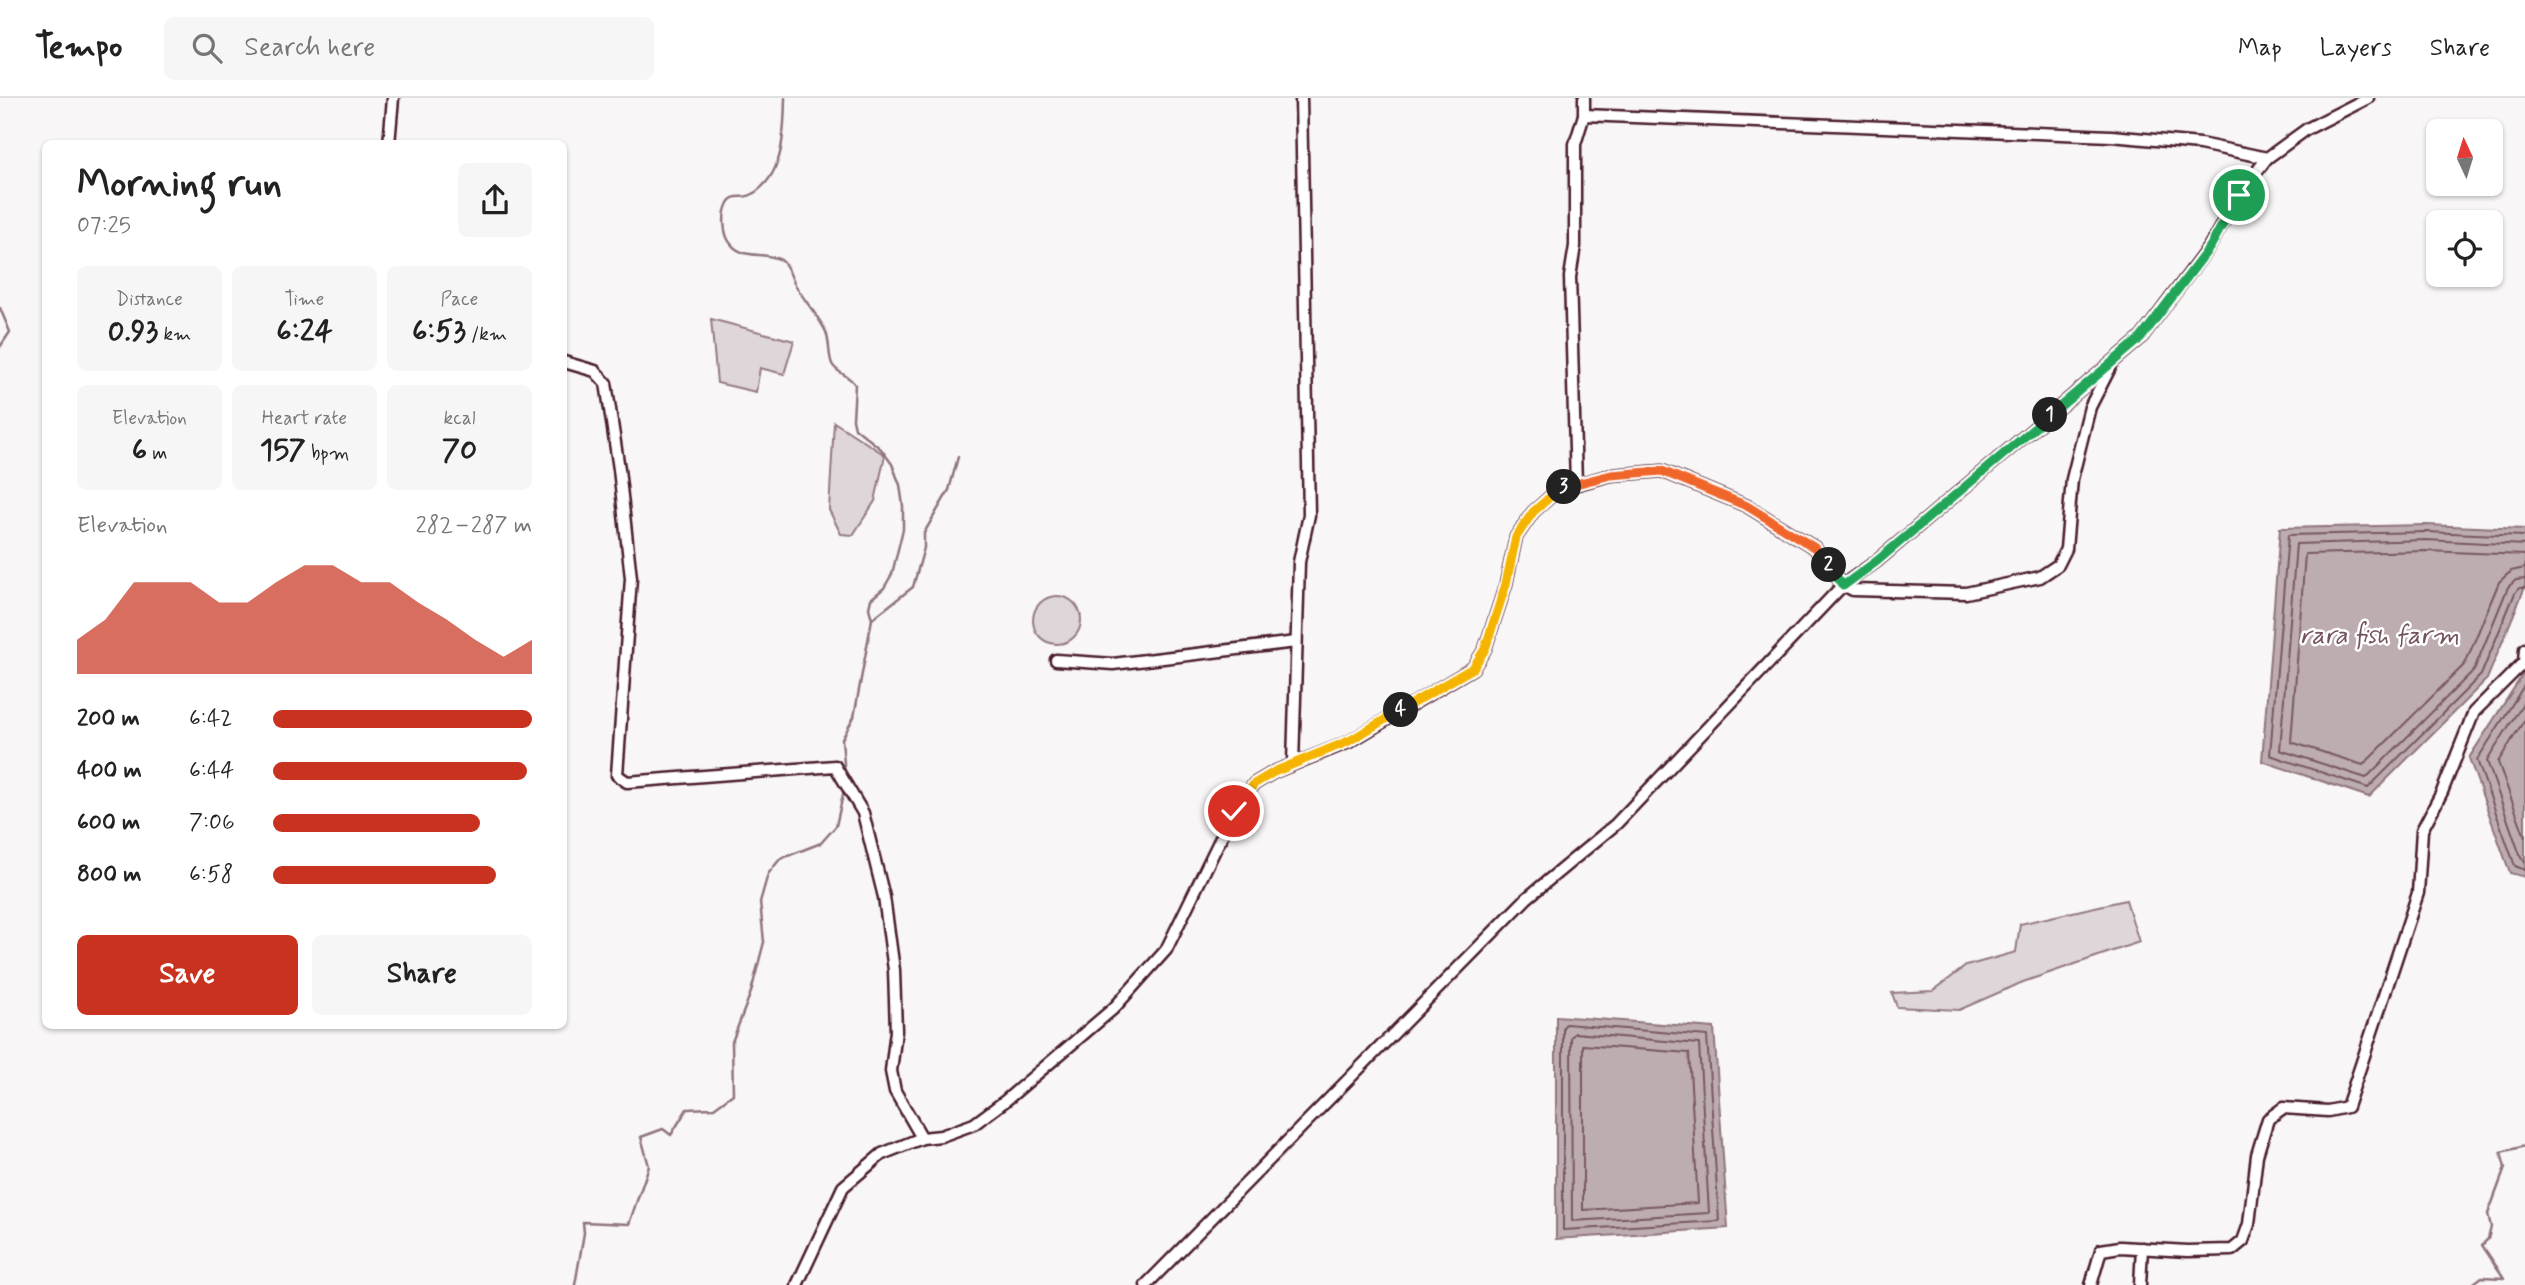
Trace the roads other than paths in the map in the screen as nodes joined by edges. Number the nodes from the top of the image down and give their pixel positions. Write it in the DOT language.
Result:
graph roads {
  1 [pos="393,98"];
  2 [pos="1301,98"];
  3 [pos="1584,98"];
  4 [pos="2368,98"];
  5 [pos="1584,115"];
  6 [pos="389,140"];
  7 [pos="2267,158"];
  8 [pos="2113,362"];
  9 [pos="567,363"];
  10 [pos="1576,484"];
  11 [pos="1843,586"];
  12 [pos="1296,642"];
  13 [pos="2525,649"];
  14 [pos="1056,660"];
  15 [pos="1293,764"];
  16 [pos="922,1138"];
  17 [pos="2142,1248"];
  18 [pos="797,1285"];
  19 [pos="1146,1285"];
  20 [pos="2091,1285"];
  21 [pos="2140,1285"];
  1 -- 6 [label="street"];
  2 -- 12 [label="street"];
  3 -- 5 [label="street"];
  4 -- 7 [label="street"];
  5 -- 7 [label="street"];
  5 -- 10 [label="street"];
  7 -- 8 [label="street"];
  8 -- 11 [label="street"];
  8 -- 11 [label="street"];
  9 -- 16 [label="street"];
  10 -- 11 [label="street"];
  10 -- 15 [label="street"];
  11 -- 19 [label="street"];
  12 -- 14 [label="street"];
  12 -- 15 [label="street"];
  13 -- 17 [label="street"];
  15 -- 16 [label="street"];
  16 -- 18 [label="street"];
  17 -- 20 [label="street"];
  17 -- 21 [label="street"];
}
